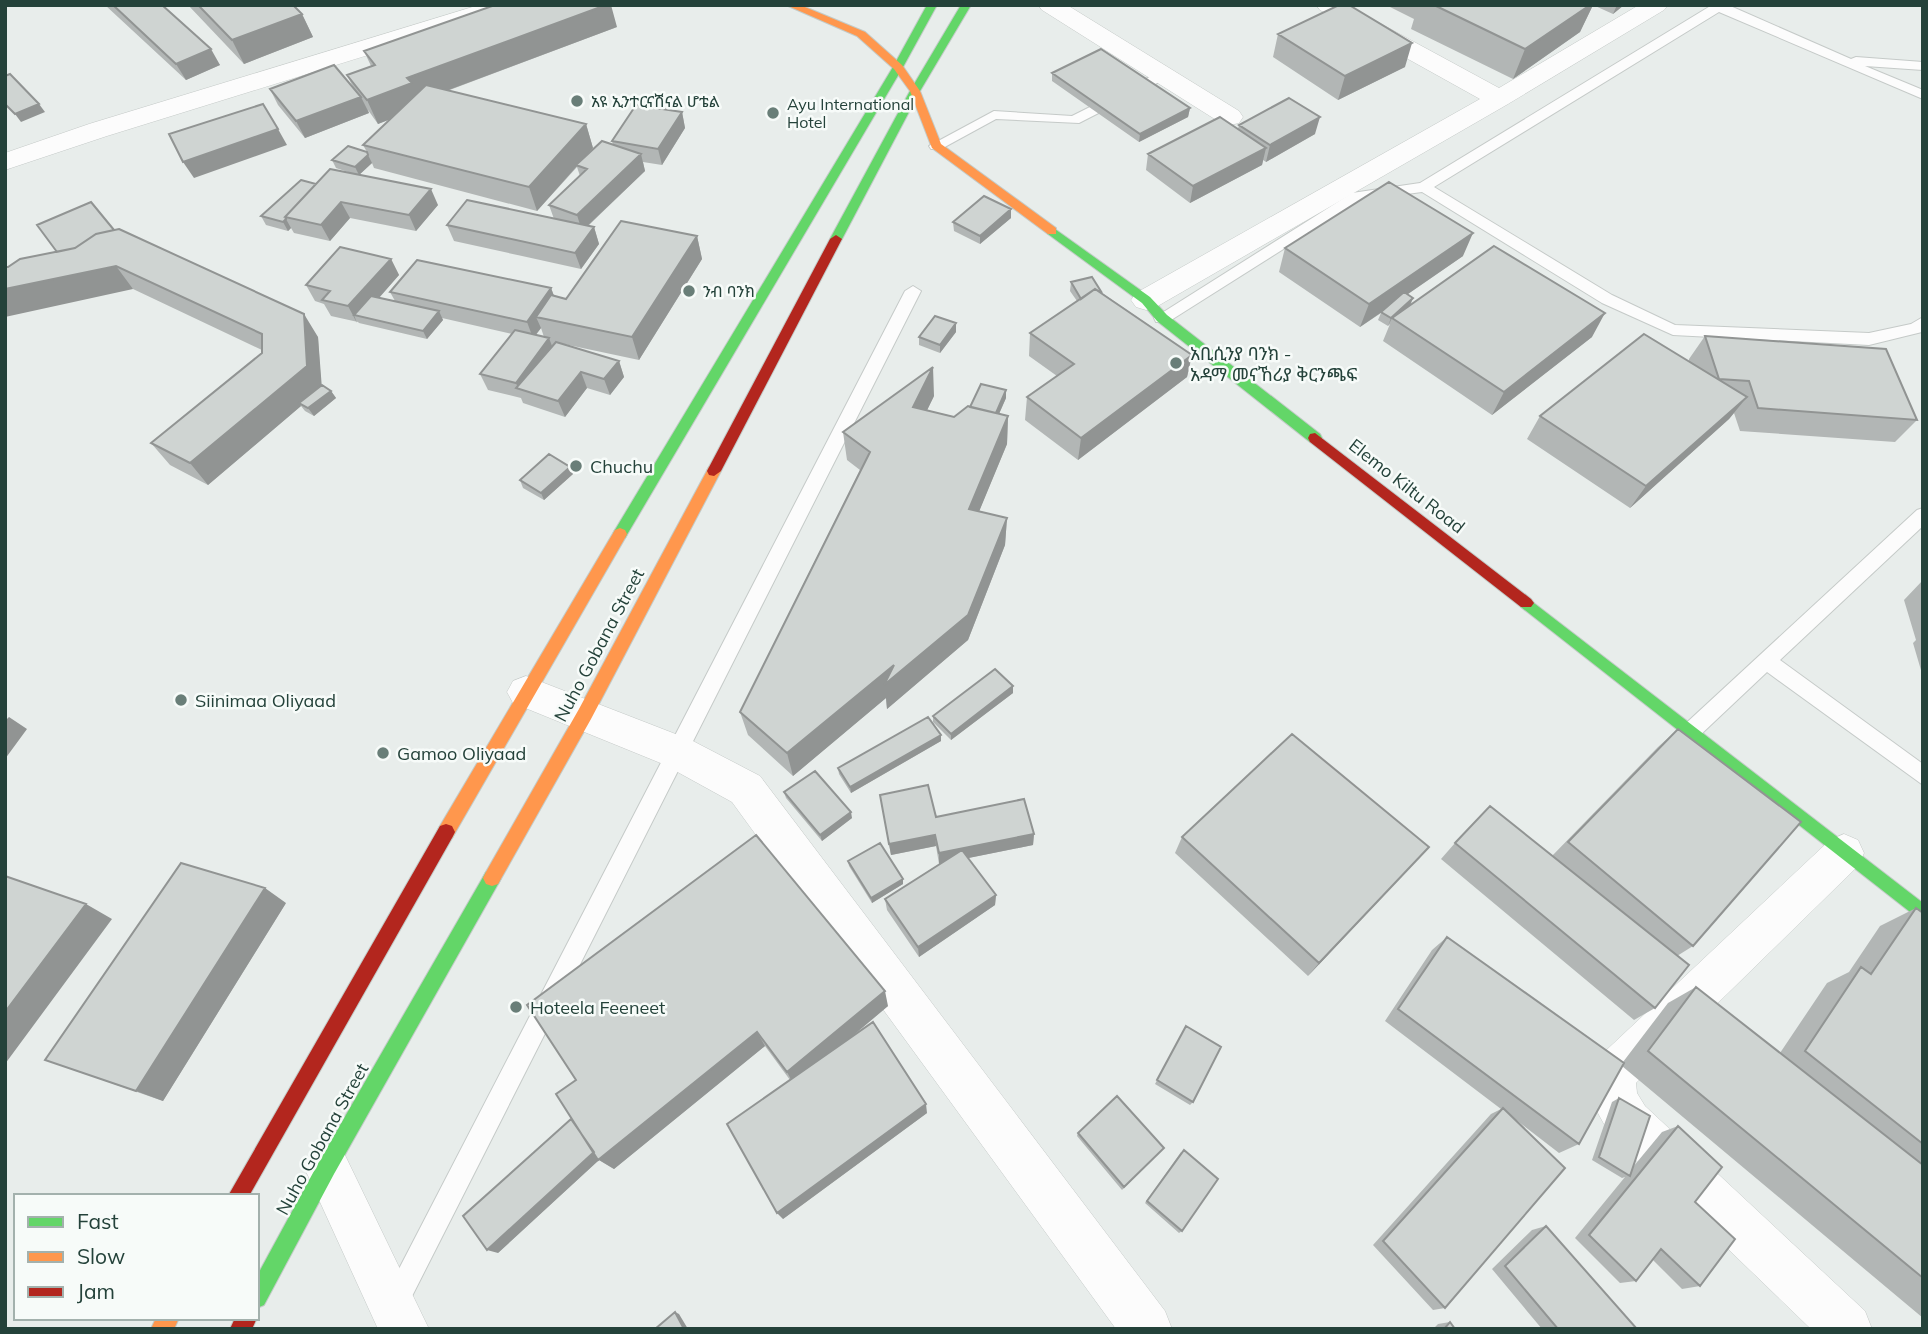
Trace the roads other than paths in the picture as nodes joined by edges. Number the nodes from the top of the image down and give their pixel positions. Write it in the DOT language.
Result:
graph roads {
  1 [pos="505,5"];
  2 [pos="791,5"];
  3 [pos="932,5"];
  4 [pos="966,5"];
  5 [pos="1051,5"];
  6 [pos="1328,5"];
  7 [pos="1656,5"];
  8 [pos="1719,6"];
  9 [pos="1838,60"];
  10 [pos="1923,66"];
  11 [pos="898,67"];
  12 [pos="1162,75"];
  13 [pos="915,91"];
  14 [pos="1923,95"];
  15 [pos="1499,99"];
  16 [pos="1230,117"];
  17 [pos="936,146"];
  18 [pos="5,162"];
  19 [pos="1423,187"];
  20 [pos="913,291"];
  21 [pos="1154,309"];
  22 [pos="1923,322"];
  23 [pos="1923,515"];
  24 [pos="1765,660"];
  25 [pos="526,692"];
  26 [pos="585,714"];
  27 [pos="1690,732"];
  28 [pos="677,752"];
  29 [pos="1923,776"];
  30 [pos="1844,853"];
  31 [pos="1923,914"];
  32 [pos="327,1167"];
  33 [pos="239,1194"];
  34 [pos="259,1294"];
  35 [pos="393,1321"];
  36 [pos="1147,1329"];
  37 [pos="1847,1329"];
  1 -- 18 [label="street"];
  2 -- 11 [label="main road"];
  3 -- 11 [label="main road, Nuho Gobana Street"];
  4 -- 13 [label="main road, Nuho Gobana Street"];
  5 -- 12 [label="street"];
  6 -- 15 [label="street"];
  7 -- 15 [label="street"];
  8 -- 9 [label="lane"];
  8 -- 19 [label="lane"];
  9 -- 10 [label="lane"];
  9 -- 14 [label="lane"];
  11 -- 13 [label="main road"];
  11 -- 25 [label="main road, Nuho Gobana Street"];
  12 -- 16 [label="street"];
  12 -- 17 [label="lane"];
  13 -- 17 [label="main road"];
  13 -- 26 [label="main road, Nuho Gobana Street"];
  15 -- 21 [label="street"];
  17 -- 21 [label="main road, Elemo Kiltu Road"];
  19 -- 21 [label="lane"];
  19 -- 22 [label="lane"];
  20 -- 28 [label="lane"];
  21 -- 27 [label="main road, Elemo Kiltu Road"];
  23 -- 24 [label="lane"];
  24 -- 27 [label="lane"];
  24 -- 29 [label="lane"];
  25 -- 26 [label="street"];
  25 -- 33 [label="main road, Nuho Gobana Street"];
  26 -- 28 [label="street"];
  26 -- 32 [label="main road, Nuho Gobana Street"];
  27 -- 30 [label="main road, Elemo Kiltu Road"];
  28 -- 35 [label="lane"];
  28 -- 36 [label="street"];
  30 -- 31 [label="main road, Elemo Kiltu Road"];
  30 -- 37 [label="street"];
  32 -- 34 [label="main road, Nuho Gobana Street"];
  32 -- 35 [label="street"];
}
